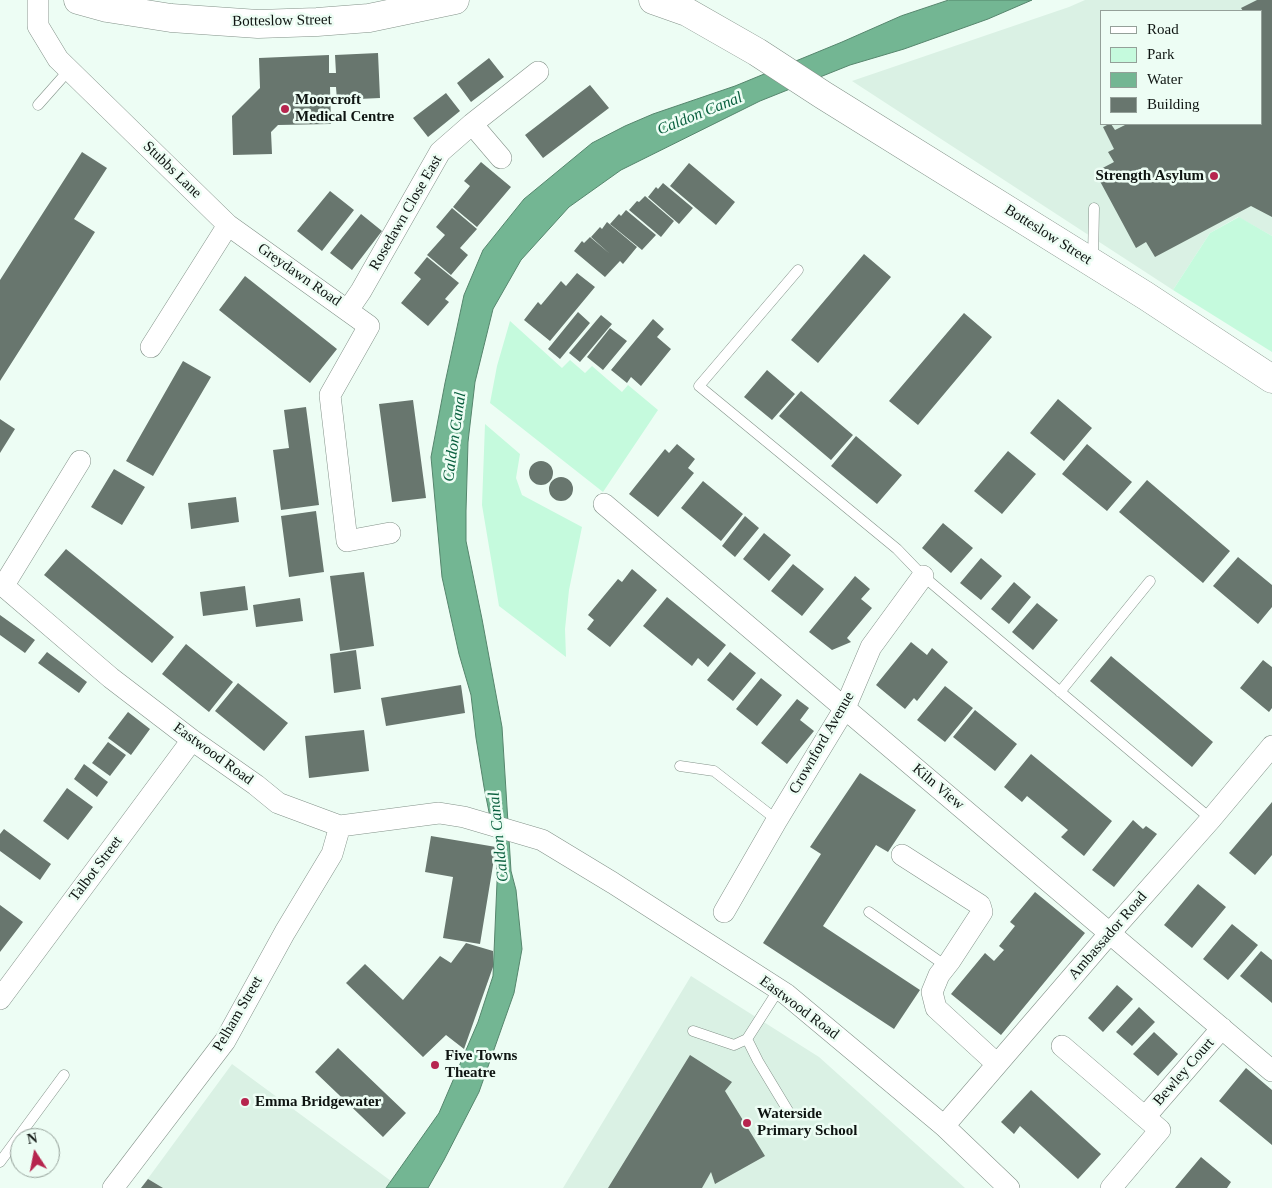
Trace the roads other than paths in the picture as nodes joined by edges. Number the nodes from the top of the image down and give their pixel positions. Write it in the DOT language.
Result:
graph roads {
  1 [pos="38,0"];
  2 [pos="78,0"];
  3 [pos="653,0"];
  4 [pos="442,1"];
  5 [pos="165,9"];
  6 [pos="69,70"];
  7 [pos="538,72"];
  8 [pos="38,105"];
  9 [pos="472,124"];
  10 [pos="501,158"];
  11 [pos="1094,208"];
  12 [pos="228,225"];
  13 [pos="1093,263"];
  14 [pos="798,270"];
  15 [pos="348,310"];
  16 [pos="151,347"];
  17 [pos="1272,380"];
  18 [pos="80,461"];
  19 [pos="604,504"];
  20 [pos="390,533"];
  21 [pos="923,576"];
  22 [pos="1150,581"];
  23 [pos="2,584"];
  24 [pos="1060,692"];
  25 [pos="845,708"];
  26 [pos="192,740"];
  27 [pos="1272,746"];
  28 [pos="680,766"];
  29 [pos="1211,819"];
  30 [pos="777,820"];
  31 [pos="340,826"];
  32 [pos="902,855"];
  33 [pos="724,912"];
  34 [pos="869,912"];
  35 [pos="1110,933"];
  36 [pos="946,966"];
  37 [pos="779,990"];
  38 [pos="0,999"];
  39 [pos="1222,1028"];
  40 [pos="693,1032"];
  41 [pos="747,1039"];
  42 [pos="1062,1046"];
  43 [pos="997,1064"];
  44 [pos="1272,1070"];
  45 [pos="64,1075"];
  46 [pos="790,1114"];
  47 [pos="1145,1117"];
  48 [pos="944,1126"];
  49 [pos="0,1162"];
  50 [pos="113,1188"];
  51 [pos="1009,1188"];
  52 [pos="1111,1188"];
  1 -- 6 [label="street, Stubbs Lane"];
  2 -- 5 [label="street, Botteslow Street"];
  3 -- 13 [label="street, Botteslow Street"];
  4 -- 5 [label="street, Botteslow Street"];
  6 -- 8 [label="lane"];
  6 -- 12 [label="street, Stubbs Lane"];
  7 -- 9 [label="street, Rosedawn Close East"];
  9 -- 10 [label="street"];
  9 -- 15 [label="street, Rosedawn Close East"];
  11 -- 13 [label="lane"];
  12 -- 15 [label="street, Greydawn Road"];
  12 -- 16 [label="street"];
  13 -- 17 [label="street, Botteslow Street"];
  14 -- 21 [label="lane"];
  15 -- 20 [label="street, Greydawn Road"];
  18 -- 23 [label="street"];
  19 -- 25 [label="street, Kiln View"];
  21 -- 24 [label="lane"];
  21 -- 25 [label="street, Crownford Avenue"];
  22 -- 24 [label="lane"];
  23 -- 26 [label="street, Eastwood Road"];
  24 -- 29 [label="lane"];
  25 -- 30 [label="street, Crownford Avenue"];
  25 -- 35 [label="street, Kiln View"];
  26 -- 31 [label="street, Eastwood Road"];
  26 -- 38 [label="street, Talbot Street"];
  27 -- 29 [label="street, Ambassador Road"];
  28 -- 30 [label="lane"];
  29 -- 35 [label="street, Ambassador Road"];
  30 -- 33 [label="street, Crownford Avenue"];
  31 -- 37 [label="street, Eastwood Road"];
  31 -- 50 [label="street, Pelham Street"];
  32 -- 36 [label="street"];
  34 -- 36 [label="lane"];
  35 -- 39 [label="street, Kiln View"];
  35 -- 43 [label="street, Ambassador Road"];
  36 -- 43 [label="street"];
  37 -- 41 [label="lane"];
  37 -- 48 [label="street, Eastwood Road"];
  39 -- 44 [label="street, Kiln View"];
  39 -- 47 [label="street, Bewley Court"];
  40 -- 41 [label="lane"];
  41 -- 46 [label="lane"];
  42 -- 47 [label="street"];
  43 -- 48 [label="street, Ambassador Road"];
  45 -- 49 [label="lane"];
  47 -- 52 [label="street"];
  48 -- 51 [label="street, Eastwood Road"];
}
